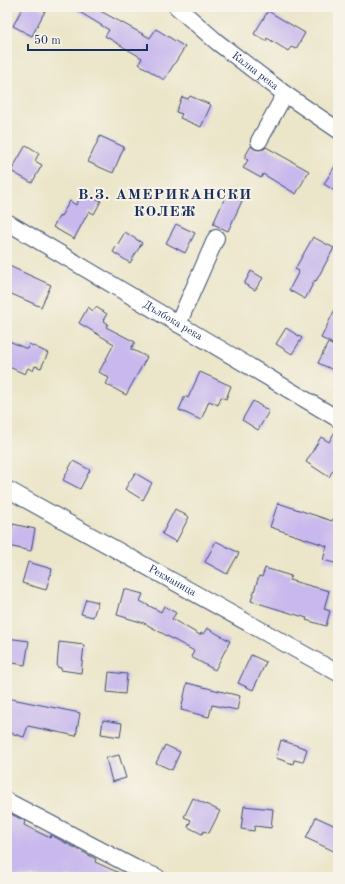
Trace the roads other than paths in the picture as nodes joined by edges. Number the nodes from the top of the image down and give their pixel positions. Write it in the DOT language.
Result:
graph roads {
  1 [pos="177,7"];
  2 [pos="285,94"];
  3 [pos="338,130"];
  4 [pos="259,141"];
  5 [pos="7,222"];
  6 [pos="216,238"];
  7 [pos="178,324"];
  8 [pos="338,419"];
  9 [pos="7,489"];
  10 [pos="338,673"];
  11 [pos="7,801"];
  12 [pos="157,877"];
  1 -- 2 [label="street, Кална река"];
  2 -- 3 [label="street, Кална река"];
  2 -- 4 [label="street"];
  5 -- 7 [label="street, Дълбока река"];
  6 -- 7 [label="street"];
  7 -- 8 [label="street, Дълбока река"];
  9 -- 10 [label="street, Рекманица"];
  11 -- 12 [label="street"];
}
